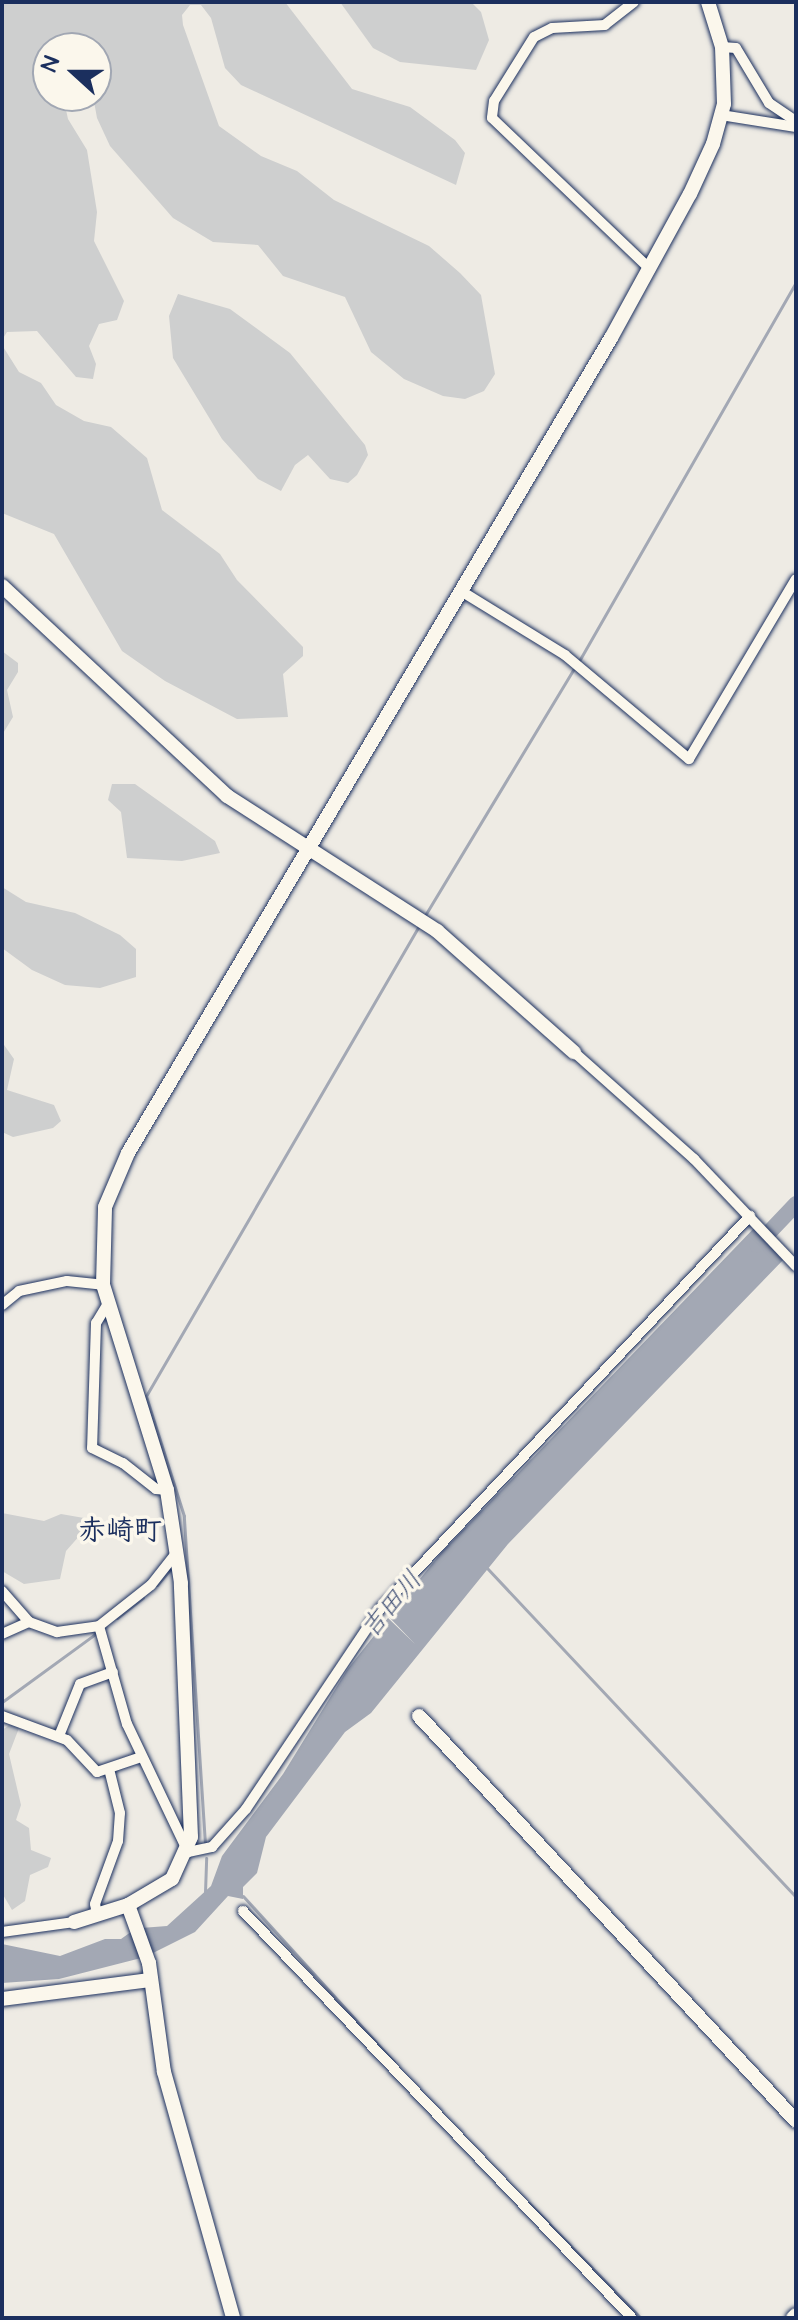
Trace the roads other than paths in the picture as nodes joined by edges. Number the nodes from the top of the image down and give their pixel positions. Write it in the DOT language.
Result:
graph roads {
  1 [pos="634,2"];
  2 [pos="708,2"];
  3 [pos="722,47"];
  4 [pos="721,115"];
  5 [pos="796,121"];
  6 [pos="796,127"];
  7 [pos="650,269"];
  8 [pos="796,579"];
  9 [pos="2,586"];
  10 [pos="461,591"];
  11 [pos="308,849"];
  12 [pos="574,1052"];
  13 [pos="751,1218"];
  14 [pos="794,1264"];
  15 [pos="103,1285"];
  16 [pos="2,1305"];
  17 [pos="107,1305"];
  18 [pos="167,1490"];
  19 [pos="177,1552"];
  20 [pos="2,1591"];
  21 [pos="29,1622"];
  22 [pos="101,1630"];
  23 [pos="2,1634"];
  24 [pos="113,1672"];
  25 [pos="2,1716"];
  26 [pos="419,1716"];
  27 [pos="59,1736"];
  28 [pos="141,1757"];
  29 [pos="109,1769"];
  30 [pos="188,1852"];
  31 [pos="129,1908"];
  32 [pos="243,1911"];
  33 [pos="97,1915"];
  34 [pos="74,1922"];
  35 [pos="2,1932"];
  36 [pos="151,1980"];
  37 [pos="2,1999"];
  38 [pos="796,2121"];
  39 [pos="233,2318"];
  40 [pos="632,2318"];
  1 -- 7 [label="street"];
  2 -- 3 [label="street"];
  3 -- 4 [label="street"];
  3 -- 5 [label="street"];
  4 -- 6 [label="street"];
  4 -- 7 [label="street"];
  7 -- 10 [label="street"];
  8 -- 10 [label="street"];
  9 -- 11 [label="street"];
  10 -- 11 [label="street"];
  11 -- 12 [label="street"];
  11 -- 15 [label="street"];
  12 -- 13 [label="street"];
  13 -- 14 [label="street"];
  13 -- 30 [label="street"];
  15 -- 16 [label="street"];
  15 -- 17 [label="street"];
  17 -- 18 [label="street"];
  17 -- 18 [label="street"];
  18 -- 19 [label="street"];
  19 -- 22 [label="street"];
  19 -- 30 [label="street"];
  20 -- 21 [label="street"];
  21 -- 22 [label="street"];
  21 -- 23 [label="street"];
  22 -- 24 [label="street"];
  24 -- 27 [label="street"];
  24 -- 28 [label="street"];
  25 -- 27 [label="street"];
  26 -- 38 [label="street"];
  27 -- 29 [label="street"];
  28 -- 29 [label="street"];
  28 -- 30 [label="street"];
  29 -- 33 [label="street"];
  30 -- 31 [label="street"];
  31 -- 33 [label="street"];
  31 -- 36 [label="street"];
  32 -- 40 [label="street"];
  33 -- 34 [label="street"];
  34 -- 35 [label="street"];
  36 -- 37 [label="street"];
  36 -- 39 [label="street"];
}
